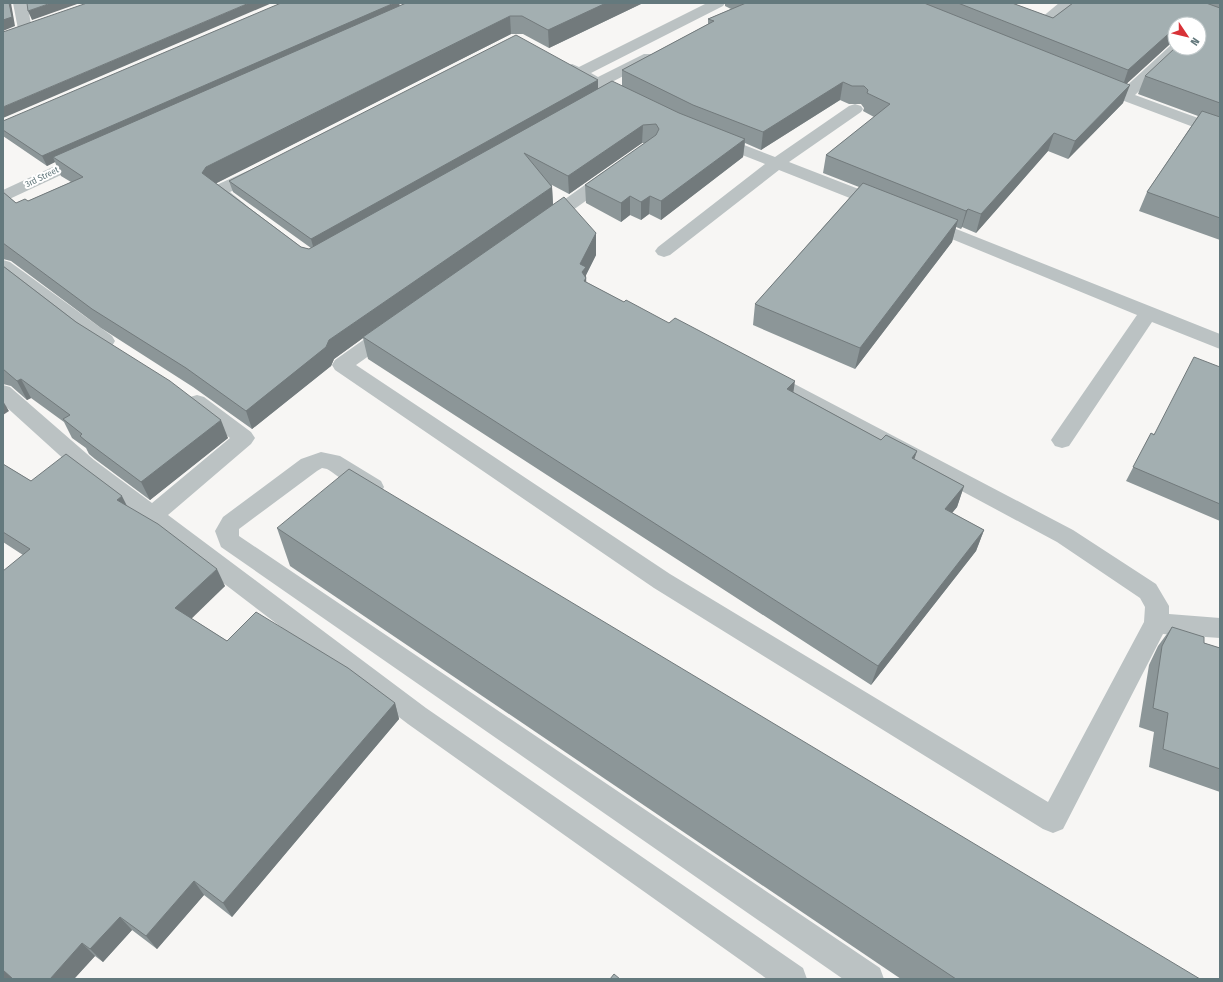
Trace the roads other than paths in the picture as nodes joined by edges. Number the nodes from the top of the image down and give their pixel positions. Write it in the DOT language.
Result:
graph roads {
  1 [pos="20,3"];
  2 [pos="718,3"];
  3 [pos="1068,3"];
  4 [pos="1048,18"];
  5 [pos="39,24"];
  6 [pos="24,29"];
  7 [pos="10,34"];
  8 [pos="663,50"];
  9 [pos="1167,56"];
  10 [pos="558,61"];
  11 [pos="579,73"];
  12 [pos="1087,82"];
  13 [pos="603,91"];
  14 [pos="1124,96"];
  15 [pos="645,107"];
  16 [pos="855,109"];
  17 [pos="1220,132"];
  18 [pos="699,133"];
  19 [pos="98,151"];
  20 [pos="275,162"];
  21 [pos="777,163"];
  22 [pos="623,167"];
  23 [pos="3,197"];
  24 [pos="250,214"];
  25 [pos="532,231"];
  26 [pos="664,251"];
  27 [pos="3,266"];
  28 [pos="1148,313"];
  29 [pos="408,319"];
  30 [pos="1220,342"];
  31 [pos="119,351"];
  32 [pos="761,376"];
  33 [pos="3,392"];
  34 [pos="185,393"];
  35 [pos="1062,440"];
  36 [pos="394,499"];
  37 [pos="152,516"];
  38 [pos="1156,623"];
  39 [pos="1220,628"];
  40 [pos="792,979"];
  41 [pos="869,979"];
  1 -- 6 [label="street"];
  2 -- 11 [label="street"];
  3 -- 4 [label="street"];
  5 -- 6 [label="street"];
  6 -- 7 [label="street"];
  8 -- 13 [label="street"];
  9 -- 14 [label="street"];
  10 -- 11 [label="street"];
  11 -- 13 [label="street"];
  12 -- 14 [label="street"];
  13 -- 15 [label="street"];
  14 -- 17 [label="street"];
  16 -- 21 [label="street"];
  18 -- 21 [label="street"];
  19 -- 23 [label="street, 3rd Street"];
  20 -- 24 [label="street"];
  21 -- 26 [label="street"];
  21 -- 28 [label="street"];
  22 -- 25 [label="street"];
  27 -- 31 [label="street"];
  28 -- 30 [label="street"];
  28 -- 35 [label="street"];
  29 -- 38 [label="street"];
  32 -- 38 [label="street"];
  33 -- 37 [label="street"];
  34 -- 37 [label="street"];
  36 -- 41 [label="street"];
  37 -- 40 [label="street"];
  38 -- 39 [label="street"];
}
